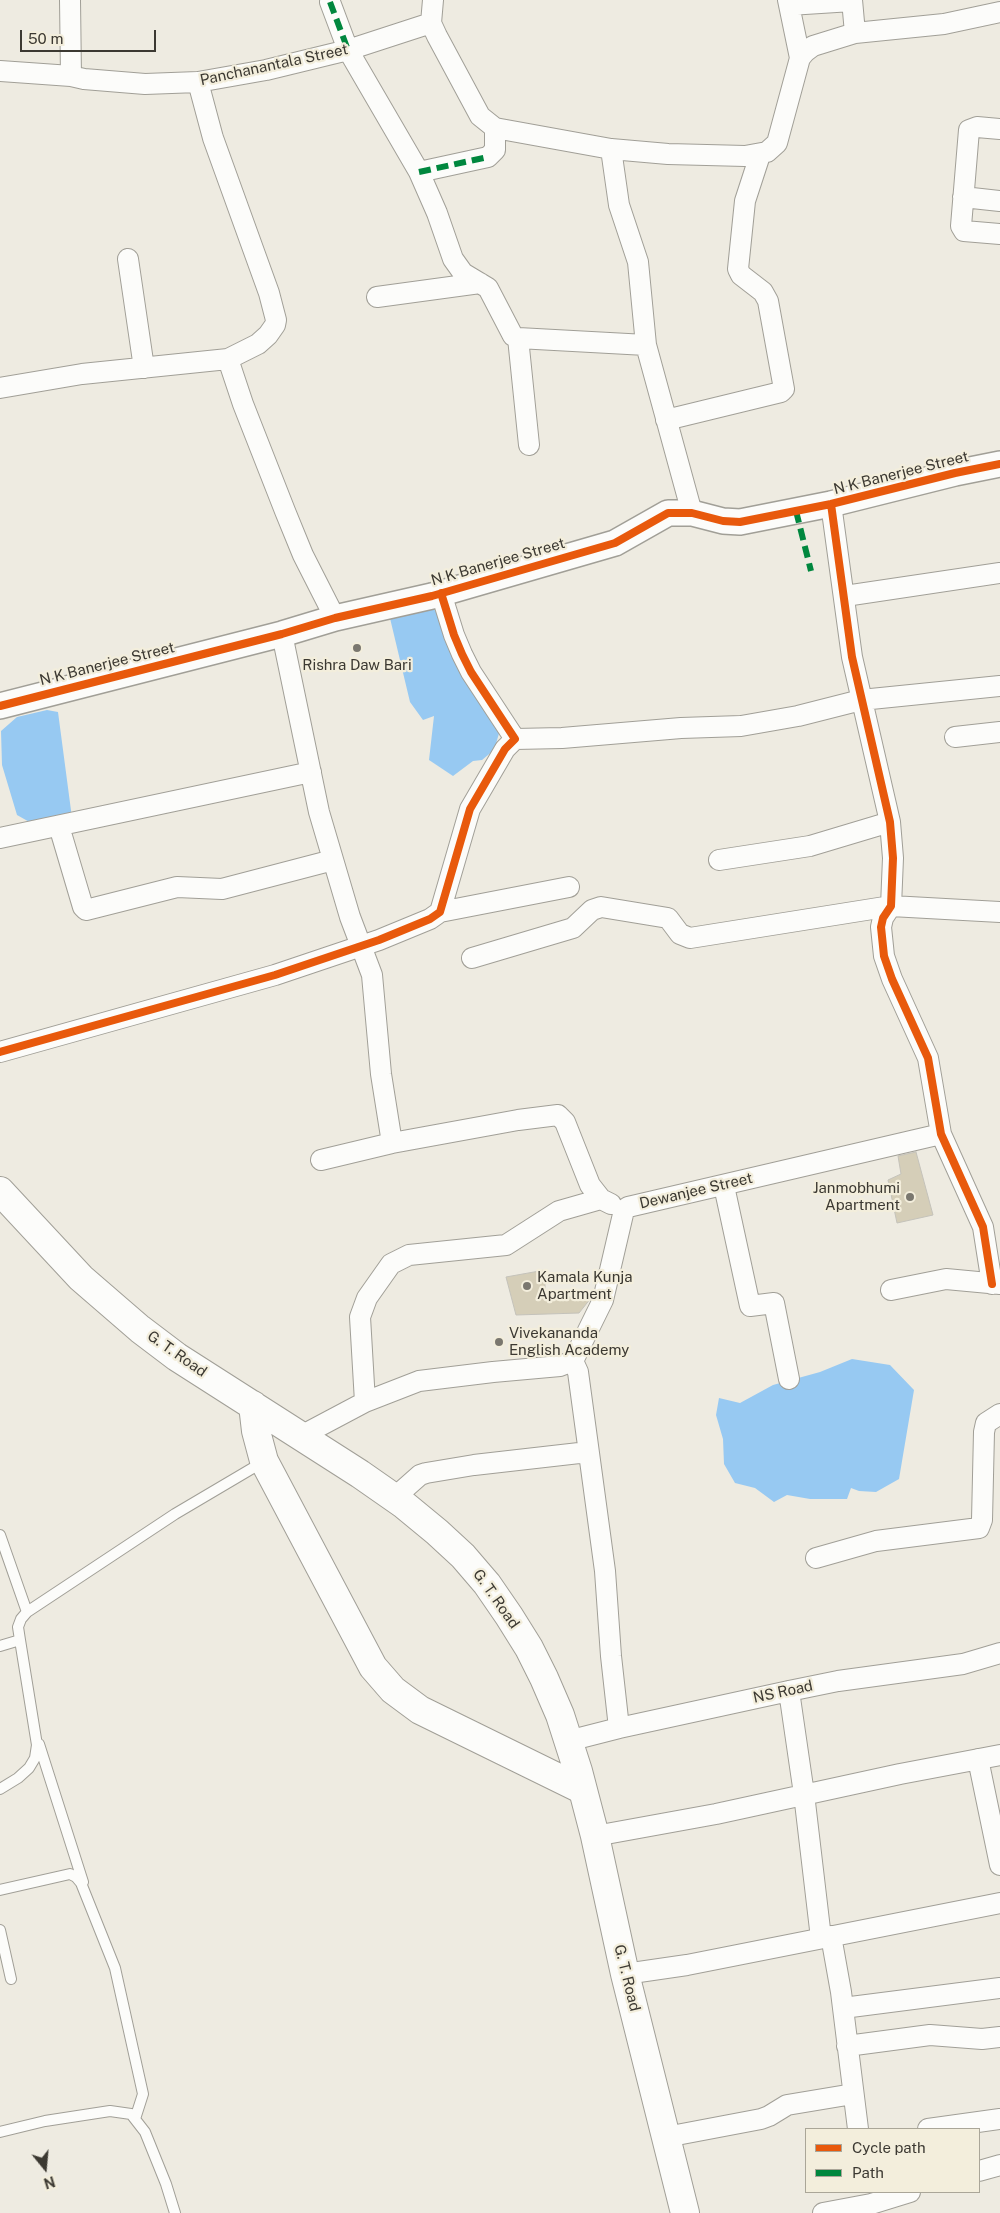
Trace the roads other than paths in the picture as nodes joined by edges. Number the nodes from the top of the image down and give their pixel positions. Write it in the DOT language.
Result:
graph roads {
  1 [pos="70,0"];
  2 [pos="433,0"];
  3 [pos="852,0"];
  4 [pos="330,2"];
  5 [pos="789,2"];
  6 [pos="1000,12"];
  7 [pos="431,23"];
  8 [pos="855,33"];
  9 [pos="348,50"];
  10 [pos="800,58"];
  11 [pos="0,71"];
  12 [pos="71,76"];
  13 [pos="198,82"];
  14 [pos="495,128"];
  15 [pos="1000,129"];
  16 [pos="611,149"];
  17 [pos="760,155"];
  18 [pos="419,172"];
  19 [pos="964,197"];
  20 [pos="1000,201"];
  21 [pos="1000,234"];
  22 [pos="128,259"];
  23 [pos="480,283"];
  24 [pos="377,297"];
  25 [pos="518,338"];
  26 [pos="646,345"];
  27 [pos="228,359"];
  28 [pos="144,368"];
  29 [pos="0,388"];
  30 [pos="666,420"];
  31 [pos="529,445"];
  32 [pos="1000,464"];
  33 [pos="831,504"];
  34 [pos="692,513"];
  35 [pos="1000,573"];
  36 [pos="441,593"];
  37 [pos="845,596"];
  38 [pos="335,618"];
  39 [pos="282,634"];
  40 [pos="1000,686"];
  41 [pos="861,700"];
  42 [pos="0,706"];
  43 [pos="1000,732"];
  44 [pos="955,737"];
  45 [pos="515,739"];
  46 [pos="311,772"];
  47 [pos="890,822"];
  48 [pos="59,826"];
  49 [pos="0,838"];
  50 [pos="333,860"];
  51 [pos="720,860"];
  52 [pos="569,886"];
  53 [pos="891,906"];
  54 [pos="440,912"];
  55 [pos="1000,912"];
  56 [pos="361,947"];
  57 [pos="472,958"];
  58 [pos="0,1052"];
  59 [pos="941,1134"];
  60 [pos="392,1143"];
  61 [pos="321,1160"];
  62 [pos="724,1186"];
  63 [pos="0,1191"];
  64 [pos="600,1199"];
  65 [pos="624,1210"];
  66 [pos="996,1284"];
  67 [pos="891,1290"];
  68 [pos="573,1361"];
  69 [pos="789,1379"];
  70 [pos="365,1402"];
  71 [pos="253,1405"];
  72 [pos="1000,1414"];
  73 [pos="299,1437"];
  74 [pos="588,1452"];
  75 [pos="264,1462"];
  76 [pos="991,1487"];
  77 [pos="394,1498"];
  78 [pos="0,1535"];
  79 [pos="816,1558"];
  80 [pos="27,1612"];
  81 [pos="20,1640"];
  82 [pos="0,1646"];
  83 [pos="1000,1653"];
  84 [pos="788,1691"];
  85 [pos="34,1726"];
  86 [pos="619,1728"];
  87 [pos="568,1741"];
  88 [pos="1000,1755"];
  89 [pos="978,1759"];
  90 [pos="0,1789"];
  91 [pos="583,1790"];
  92 [pos="804,1794"];
  93 [pos="595,1836"];
  94 [pos="1000,1865"];
  95 [pos="0,1890"];
  96 [pos="90,1906"];
  97 [pos="998,1908"];
  98 [pos="0,1930"];
  99 [pos="826,1937"];
  100 [pos="625,1974"];
  101 [pos="11,1979"];
  102 [pos="1000,1988"];
  103 [pos="843,2008"];
  104 [pos="1000,2037"];
  105 [pos="847,2046"];
  106 [pos="853,2094"];
  107 [pos="135,2119"];
  108 [pos="1000,2119"];
  109 [pos="858,2128"];
  110 [pos="935,2128"];
  111 [pos="0,2132"];
  112 [pos="666,2137"];
  113 [pos="1000,2165"];
  114 [pos="980,2171"];
  115 [pos="906,2193"];
  116 [pos="871,2203"];
  117 [pos="175,2213"];
  118 [pos="686,2213"];
  119 [pos="824,2213"];
  1 -- 12 [label="street"];
  2 -- 7 [label="street"];
  3 -- 5 [label="street"];
  3 -- 8 [label="street"];
  4 -- 9 [label="street"];
  5 -- 10 [label="street"];
  6 -- 8 [label="street"];
  7 -- 9 [label="street, Panchanantala Street"];
  7 -- 14 [label="street"];
  8 -- 10 [label="street"];
  9 -- 13 [label="street, Panchanantala Street"];
  9 -- 18 [label="street"];
  10 -- 17 [label="street"];
  11 -- 12 [label="street, Panchanantala Street"];
  12 -- 13 [label="street, Panchanantala Street"];
  13 -- 27 [label="street"];
  14 -- 16 [label="street"];
  14 -- 18 [label="street"];
  15 -- 19 [label="street"];
  16 -- 17 [label="street"];
  16 -- 26 [label="street"];
  17 -- 30 [label="street"];
  18 -- 23 [label="street"];
  19 -- 20 [label="street"];
  19 -- 21 [label="street"];
  22 -- 28 [label="street"];
  23 -- 24 [label="street"];
  23 -- 25 [label="street"];
  25 -- 26 [label="street"];
  25 -- 31 [label="street"];
  26 -- 30 [label="street"];
  27 -- 28 [label="street"];
  27 -- 38 [label="street"];
  28 -- 29 [label="street"];
  30 -- 34 [label="street"];
  32 -- 33 [label="street, N K Banerjee Street"];
  33 -- 34 [label="street, N K Banerjee Street"];
  33 -- 37 [label="street"];
  34 -- 36 [label="street, N K Banerjee Street"];
  35 -- 37 [label="street"];
  36 -- 38 [label="street, N K Banerjee Street"];
  36 -- 45 [label="street"];
  37 -- 41 [label="street"];
  38 -- 39 [label="street, N K Banerjee Street"];
  39 -- 42 [label="street, N K Banerjee Street"];
  39 -- 46 [label="street"];
  40 -- 41 [label="street"];
  41 -- 45 [label="street"];
  41 -- 47 [label="street"];
  43 -- 44 [label="street"];
  45 -- 54 [label="street"];
  46 -- 48 [label="street"];
  46 -- 50 [label="street"];
  47 -- 51 [label="street"];
  47 -- 53 [label="street"];
  48 -- 49 [label="street"];
  48 -- 50 [label="street"];
  50 -- 56 [label="street"];
  52 -- 54 [label="street"];
  53 -- 55 [label="street"];
  53 -- 57 [label="street"];
  53 -- 59 [label="street"];
  54 -- 56 [label="street"];
  56 -- 58 [label="street"];
  56 -- 60 [label="street"];
  59 -- 62 [label="street, Dewanjee Street"];
  59 -- 66 [label="street"];
  60 -- 61 [label="street"];
  60 -- 64 [label="street"];
  62 -- 65 [label="street, Dewanjee Street"];
  62 -- 69 [label="street"];
  63 -- 71 [label="main road, G. T. Road"];
  64 -- 65 [label="street"];
  64 -- 70 [label="street"];
  65 -- 68 [label="street, Dewanjee Street"];
  66 -- 67 [label="street"];
  68 -- 70 [label="street"];
  68 -- 74 [label="street"];
  70 -- 73 [label="street"];
  71 -- 73 [label="main road, G. T. Road"];
  71 -- 75 [label="main road"];
  72 -- 76 [label="street"];
  73 -- 77 [label="main road, G. T. Road"];
  74 -- 77 [label="street"];
  74 -- 86 [label="street"];
  75 -- 80 [label="lane"];
  75 -- 91 [label="main road"];
  76 -- 79 [label="street"];
  77 -- 87 [label="main road, G. T. Road"];
  78 -- 80 [label="lane"];
  80 -- 81 [label="lane"];
  81 -- 82 [label="lane"];
  81 -- 85 [label="lane"];
  83 -- 84 [label="street, NS Road"];
  84 -- 86 [label="street, NS Road"];
  84 -- 92 [label="street"];
  85 -- 90 [label="lane"];
  85 -- 96 [label="lane"];
  86 -- 87 [label="street, NS Road"];
  87 -- 91 [label="main road, G. T. Road"];
  88 -- 89 [label="street"];
  89 -- 92 [label="street"];
  89 -- 94 [label="street"];
  91 -- 93 [label="main road, G. T. Road"];
  92 -- 93 [label="street"];
  92 -- 99 [label="street"];
  93 -- 100 [label="main road, G. T. Road"];
  95 -- 96 [label="lane"];
  96 -- 107 [label="lane"];
  97 -- 99 [label="street"];
  98 -- 101 [label="lane"];
  99 -- 100 [label="street"];
  99 -- 103 [label="street"];
  100 -- 112 [label="main road, G. T. Road"];
  102 -- 103 [label="street"];
  103 -- 105 [label="street"];
  104 -- 105 [label="street"];
  105 -- 106 [label="street"];
  106 -- 109 [label="street"];
  106 -- 112 [label="street"];
  107 -- 111 [label="lane"];
  107 -- 117 [label="lane"];
  108 -- 110 [label="street"];
  112 -- 118 [label="main road, G. T. Road"];
  113 -- 114 [label="street"];
  115 -- 116 [label="street"];
  116 -- 119 [label="street"];
}
